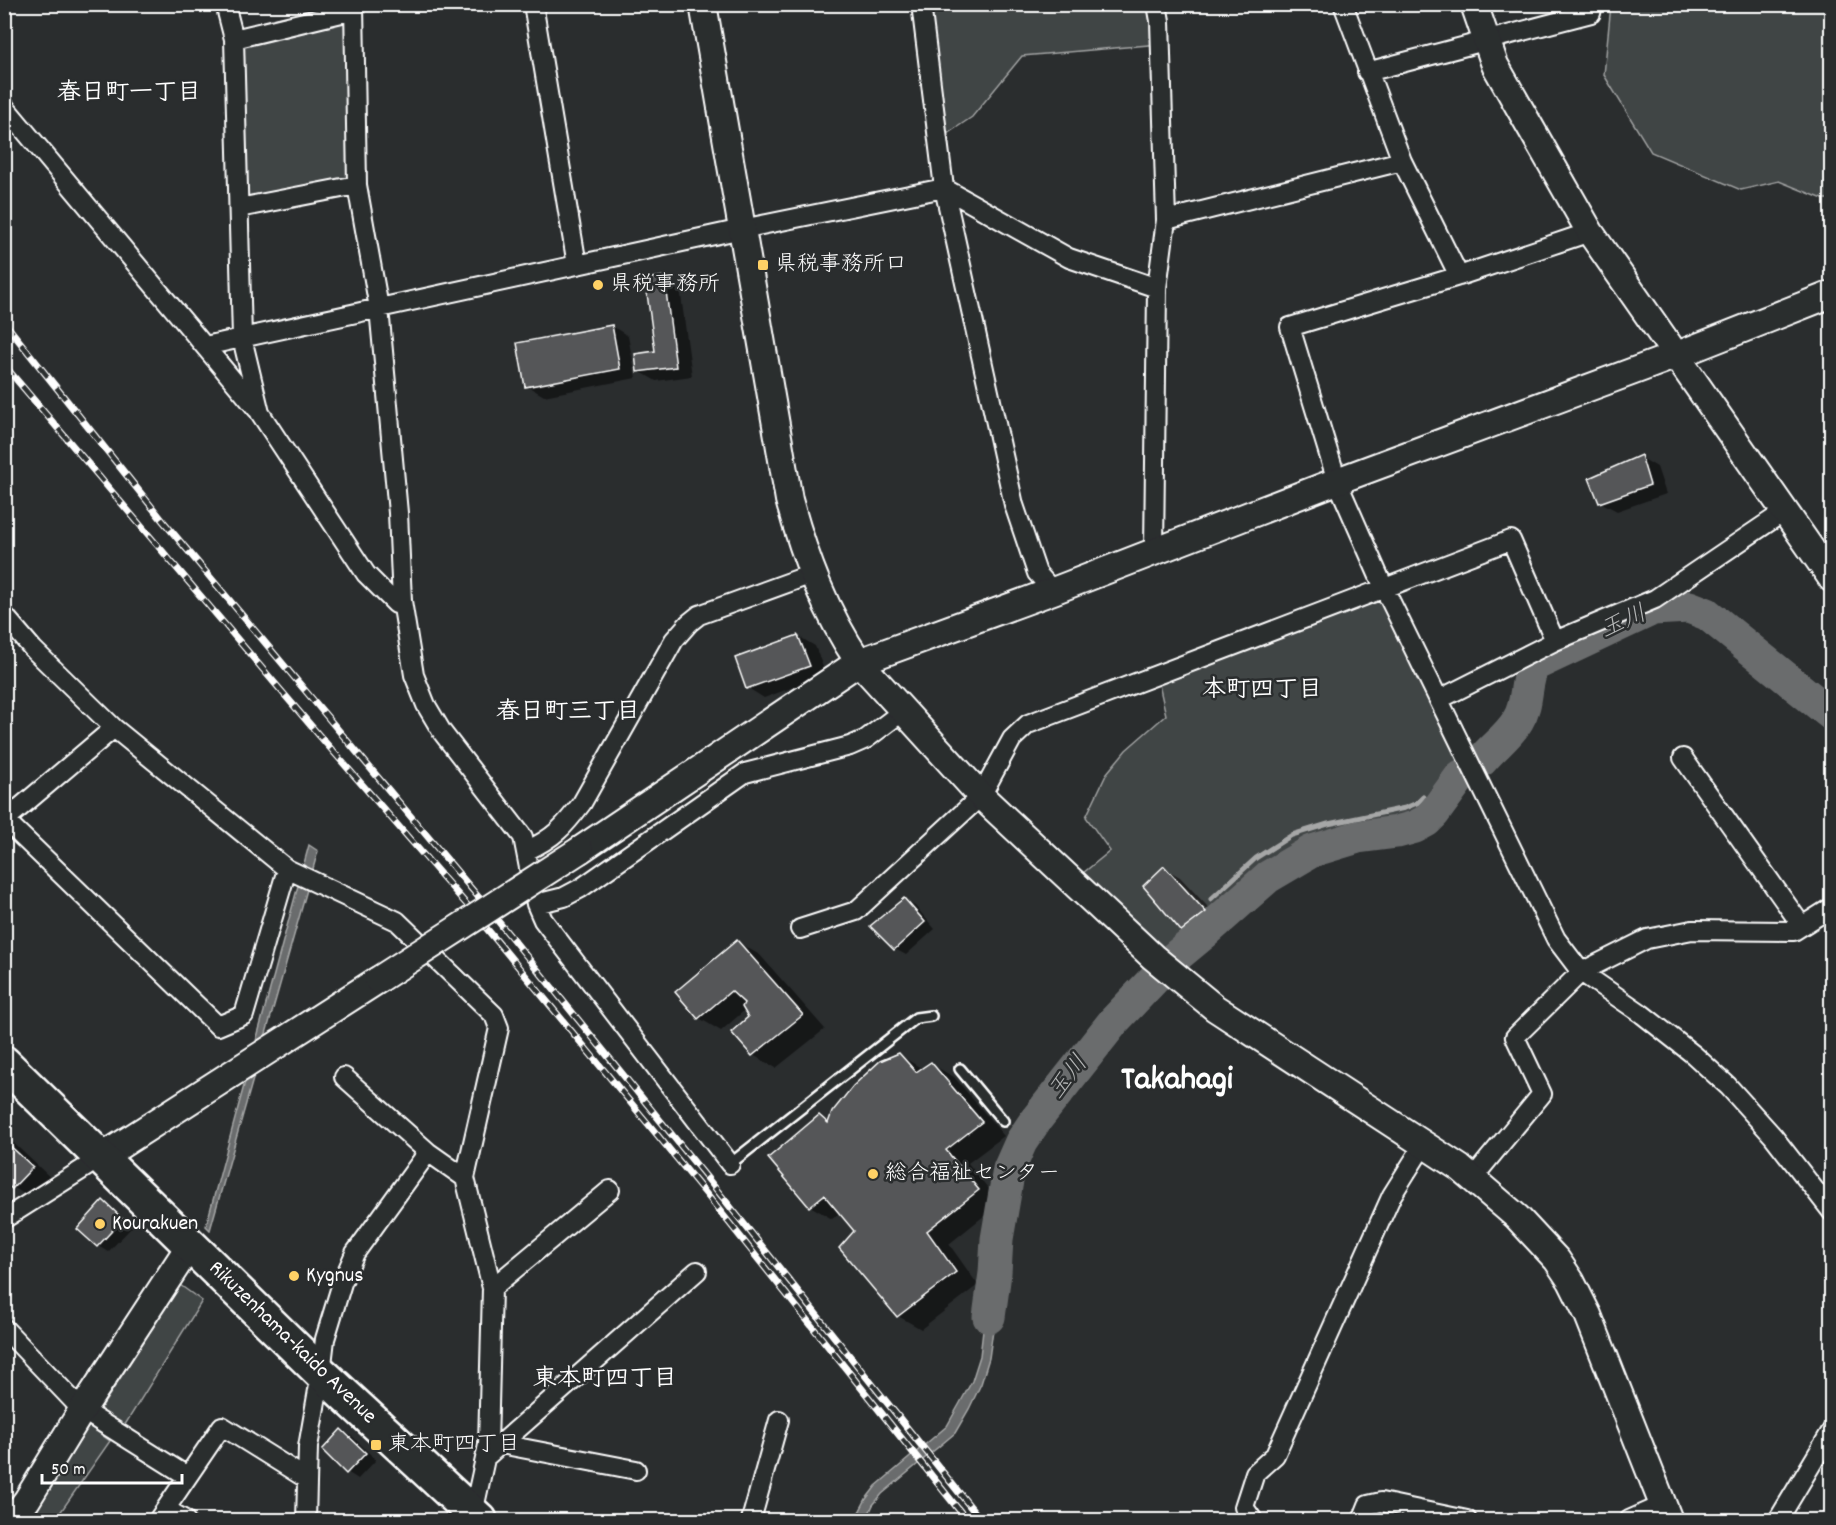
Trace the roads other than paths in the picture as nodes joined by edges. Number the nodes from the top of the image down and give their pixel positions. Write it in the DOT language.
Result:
graph roads {
  1 [pos="225,4"];
  2 [pos="533,4"];
  3 [pos="703,4"];
  4 [pos="921,4"];
  5 [pos="1157,4"];
  6 [pos="1343,4"];
  7 [pos="1474,4"];
  8 [pos="1593,4"];
  9 [pos="354,7"];
  10 [pos="234,39"];
  11 [pos="1486,41"];
  12 [pos="1367,72"];
  13 [pos="4,106"];
  14 [pos="1402,162"];
  15 [pos="357,185"];
  16 [pos="944,188"];
  17 [pos="238,208"];
  18 [pos="1166,220"];
  19 [pos="742,229"];
  20 [pos="1590,232"];
  21 [pos="577,265"];
  22 [pos="1459,276"];
  23 [pos="1157,288"];
  24 [pos="1832,294"];
  25 [pos="379,308"];
  26 [pos="242,338"];
  27 [pos="205,346"];
  28 [pos="1677,355"];
  29 [pos="260,413"];
  30 [pos="1336,481"];
  31 [pos="1785,511"];
  32 [pos="1154,551"];
  33 [pos="812,574"];
  34 [pos="1832,579"];
  35 [pos="1384,588"];
  36 [pos="1053,591"];
  37 [pos="402,601"];
  38 [pos="4,615"];
  39 [pos="1556,641"];
  40 [pos="859,662"];
  41 [pos="1440,699"];
  42 [pos="903,711"];
  43 [pos="114,728"];
  44 [pos="1683,758"];
  45 [pos="981,795"];
  46 [pos="5,820"];
  47 [pos="526,851"];
  48 [pos="287,869"];
  49 [pos="536,904"];
  50 [pos="1832,907"];
  51 [pos="1802,926"];
  52 [pos="800,929"];
  53 [pos="1581,972"];
  54 [pos="931,1016"];
  55 [pos="4,1063"];
  56 [pos="960,1069"];
  57 [pos="344,1077"];
  58 [pos="1003,1121"];
  59 [pos="1424,1144"];
  60 [pos="428,1152"];
  61 [pos="102,1157"];
  62 [pos="730,1164"];
  63 [pos="465,1178"];
  64 [pos="1472,1179"];
  65 [pos="610,1190"];
  66 [pos="1832,1212"];
  67 [pos="4,1219"];
  68 [pos="190,1245"];
  69 [pos="697,1271"];
  70 [pos="492,1288"];
  71 [pos="4,1328"];
  72 [pos="321,1374"];
  73 [pos="82,1410"];
  74 [pos="779,1420"];
  75 [pos="1832,1430"];
  76 [pos="501,1444"];
  77 [pos="486,1457"];
  78 [pos="636,1470"];
  79 [pos="187,1476"];
  80 [pos="307,1479"];
  81 [pos="1666,1513"];
  82 [pos="162,1515"];
  83 [pos="475,1519"];
  84 [pos="12,1521"];
  85 [pos="185,1521"];
  86 [pos="306,1521"];
  87 [pos="751,1521"];
  88 [pos="1253,1521"];
  89 [pos="1362,1521"];
  90 [pos="1467,1521"];
  91 [pos="1629,1521"];
  92 [pos="1778,1521"];
  1 -- 10 [label="street"];
  2 -- 21 [label="street"];
  3 -- 19 [label="street"];
  4 -- 16 [label="street"];
  5 -- 18 [label="street"];
  6 -- 12 [label="street"];
  7 -- 11 [label="street"];
  8 -- 11 [label="street"];
  9 -- 10 [label="street"];
  9 -- 15 [label="street"];
  10 -- 17 [label="street"];
  11 -- 12 [label="street"];
  11 -- 20 [label="street"];
  12 -- 14 [label="street"];
  13 -- 27 [label="street"];
  14 -- 18 [label="street"];
  14 -- 22 [label="street"];
  15 -- 17 [label="street"];
  15 -- 25 [label="street"];
  16 -- 19 [label="street"];
  16 -- 23 [label="street"];
  16 -- 36 [label="street"];
  17 -- 26 [label="street"];
  18 -- 23 [label="street"];
  19 -- 21 [label="street"];
  19 -- 33 [label="street"];
  20 -- 22 [label="street"];
  20 -- 28 [label="street"];
  21 -- 25 [label="street"];
  22 -- 30 [label="street"];
  23 -- 32 [label="street"];
  24 -- 28 [label="street"];
  25 -- 26 [label="street"];
  25 -- 37 [label="street"];
  26 -- 27 [label="street"];
  26 -- 29 [label="street"];
  27 -- 29 [label="street"];
  28 -- 30 [label="street"];
  28 -- 31 [label="street"];
  29 -- 37 [label="street"];
  30 -- 32 [label="street"];
  30 -- 35 [label="street"];
  31 -- 34 [label="street"];
  31 -- 39 [label="street"];
  32 -- 36 [label="street"];
  33 -- 40 [label="street"];
  33 -- 47 [label="street"];
  35 -- 39 [label="street"];
  35 -- 41 [label="street"];
  35 -- 45 [label="street"];
  36 -- 40 [label="street"];
  37 -- 47 [label="street"];
  38 -- 43 [label="street"];
  39 -- 41 [label="street"];
  40 -- 42 [label="street"];
  40 -- 61 [label="street, bridge"];
  41 -- 53 [label="street"];
  42 -- 45 [label="street"];
  42 -- 49 [label="street"];
  43 -- 46 [label="street"];
  43 -- 48 [label="street"];
  44 -- 51 [label="street"];
  45 -- 52 [label="street"];
  45 -- 59 [label="street"];
  46 -- 48 [label="street"];
  47 -- 49 [label="street"];
  48 -- 63 [label="street"];
  49 -- 62 [label="street"];
  50 -- 51 [label="street"];
  51 -- 53 [label="street"];
  53 -- 64 [label="street"];
  53 -- 66 [label="street"];
  54 -- 62 [label="lane"];
  55 -- 61 [label="highway, Rikuzenhama-kaido Avenue"];
  56 -- 58 [label="lane"];
  57 -- 60 [label="street"];
  59 -- 64 [label="street"];
  59 -- 88 [label="street"];
  60 -- 63 [label="street"];
  60 -- 72 [label="street"];
  61 -- 67 [label="street"];
  61 -- 68 [label="highway, Rikuzenhama-kaido Avenue"];
  63 -- 70 [label="street"];
  64 -- 81 [label="street"];
  65 -- 70 [label="street"];
  68 -- 72 [label="highway, Rikuzenhama-kaido Avenue"];
  68 -- 73 [label="street"];
  69 -- 76 [label="street"];
  70 -- 77 [label="street"];
  71 -- 73 [label="street"];
  72 -- 80 [label="street"];
  72 -- 83 [label="highway, Rikuzenhama-kaido Avenue"];
  73 -- 79 [label="street"];
  73 -- 84 [label="street"];
  74 -- 87 [label="street"];
  75 -- 92 [label="street"];
  76 -- 77 [label="street"];
  76 -- 78 [label="street"];
  77 -- 83 [label="street"];
  79 -- 80 [label="street"];
  79 -- 82 [label="street"];
  80 -- 86 [label="street"];
  81 -- 91 [label="street"];
  82 -- 85 [label="street"];
  89 -- 90 [label="street"];
}
